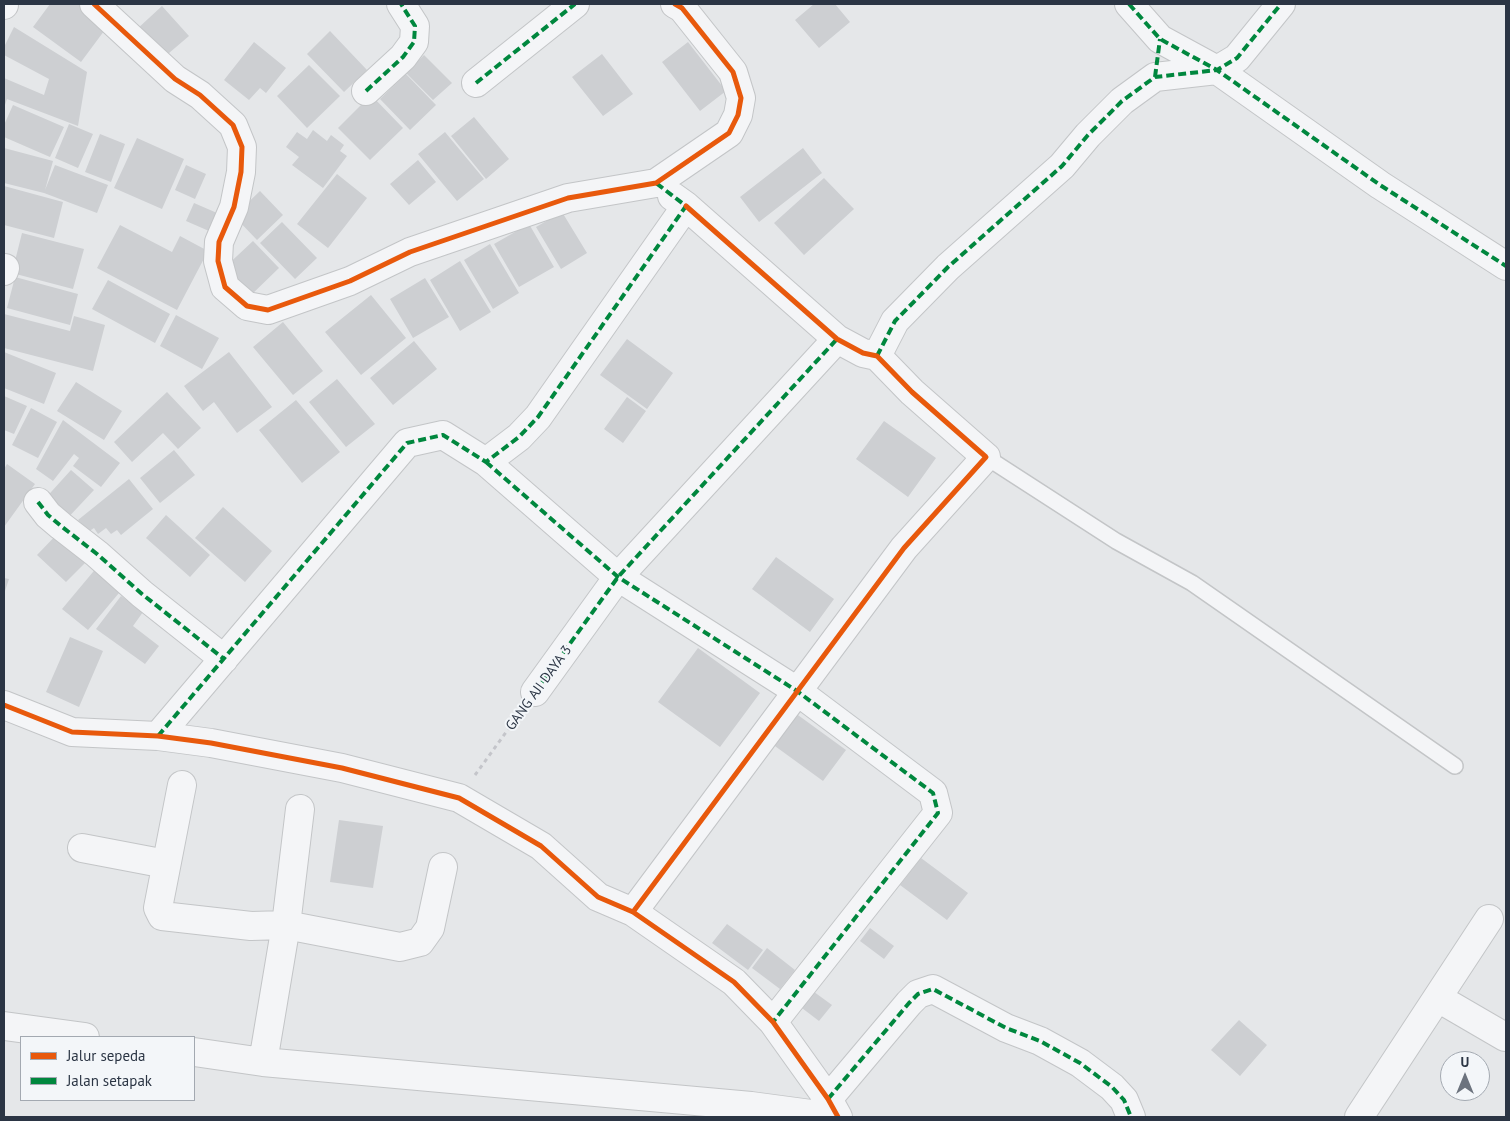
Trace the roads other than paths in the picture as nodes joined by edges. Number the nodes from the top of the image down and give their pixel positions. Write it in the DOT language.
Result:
graph roads {
  1 [pos="94,4"];
  2 [pos="401,4"];
  3 [pos="576,4"];
  4 [pos="675,4"];
  5 [pos="1129,4"];
  6 [pos="1281,4"];
  7 [pos="1160,39"];
  8 [pos="1217,70"];
  9 [pos="1155,77"];
  10 [pos="476,83"];
  11 [pos="366,91"];
  12 [pos="656,183"];
  13 [pos="686,206"];
  14 [pos="1506,266"];
  15 [pos="837,339"];
  16 [pos="877,356"];
  17 [pos="986,457"];
  18 [pos="486,462"];
  19 [pos="38,502"];
  20 [pos="618,577"];
  21 [pos="224,659"];
  22 [pos="536,692"];
  23 [pos="797,692"];
  24 [pos="4,705"];
  25 [pos="158,736"];
  26 [pos="1455,766"];
  27 [pos="182,785"];
  28 [pos="300,809"];
  29 [pos="82,848"];
  30 [pos="166,864"];
  31 [pos="443,867"];
  32 [pos="633,912"];
  33 [pos="1490,920"];
  34 [pos="286,925"];
  35 [pos="1438,998"];
  36 [pos="773,1022"];
  37 [pos="4,1026"];
  38 [pos="79,1036"];
  39 [pos="1505,1037"];
  40 [pos="195,1052"];
  41 [pos="263,1062"];
  42 [pos="833,1111"];
  43 [pos="751,1112"];
  44 [pos="1131,1117"];
  45 [pos="1360,1117"];
  1 -- 12 [label="street"];
  2 -- 11 [label="street"];
  3 -- 10 [label="street"];
  4 -- 12 [label="street"];
  5 -- 7 [label="street"];
  6 -- 8 [label="street"];
  7 -- 8 [label="street"];
  7 -- 9 [label="street"];
  8 -- 9 [label="street"];
  8 -- 14 [label="street"];
  9 -- 16 [label="street"];
  12 -- 13 [label="street"];
  13 -- 15 [label="street"];
  13 -- 18 [label="street"];
  15 -- 16 [label="street"];
  15 -- 20 [label="street, GANG AJI DAYA 3"];
  16 -- 17 [label="street"];
  17 -- 23 [label="street"];
  17 -- 26 [label="lane"];
  18 -- 20 [label="street"];
  18 -- 21 [label="street"];
  19 -- 21 [label="street"];
  20 -- 22 [label="street, GANG AJI DAYA 3"];
  20 -- 23 [label="street"];
  21 -- 25 [label="street"];
  23 -- 32 [label="street"];
  23 -- 36 [label="street"];
  24 -- 25 [label="street"];
  25 -- 32 [label="street"];
  27 -- 30 [label="street"];
  28 -- 34 [label="street"];
  29 -- 30 [label="street"];
  30 -- 34 [label="street"];
  31 -- 34 [label="street"];
  32 -- 36 [label="street"];
  33 -- 35 [label="street"];
  34 -- 41 [label="street"];
  35 -- 39 [label="street"];
  35 -- 45 [label="street"];
  36 -- 42 [label="street"];
  37 -- 38 [label="street"];
  40 -- 41 [label="street"];
  41 -- 43 [label="street"];
  42 -- 43 [label="street"];
  42 -- 44 [label="street"];
}
